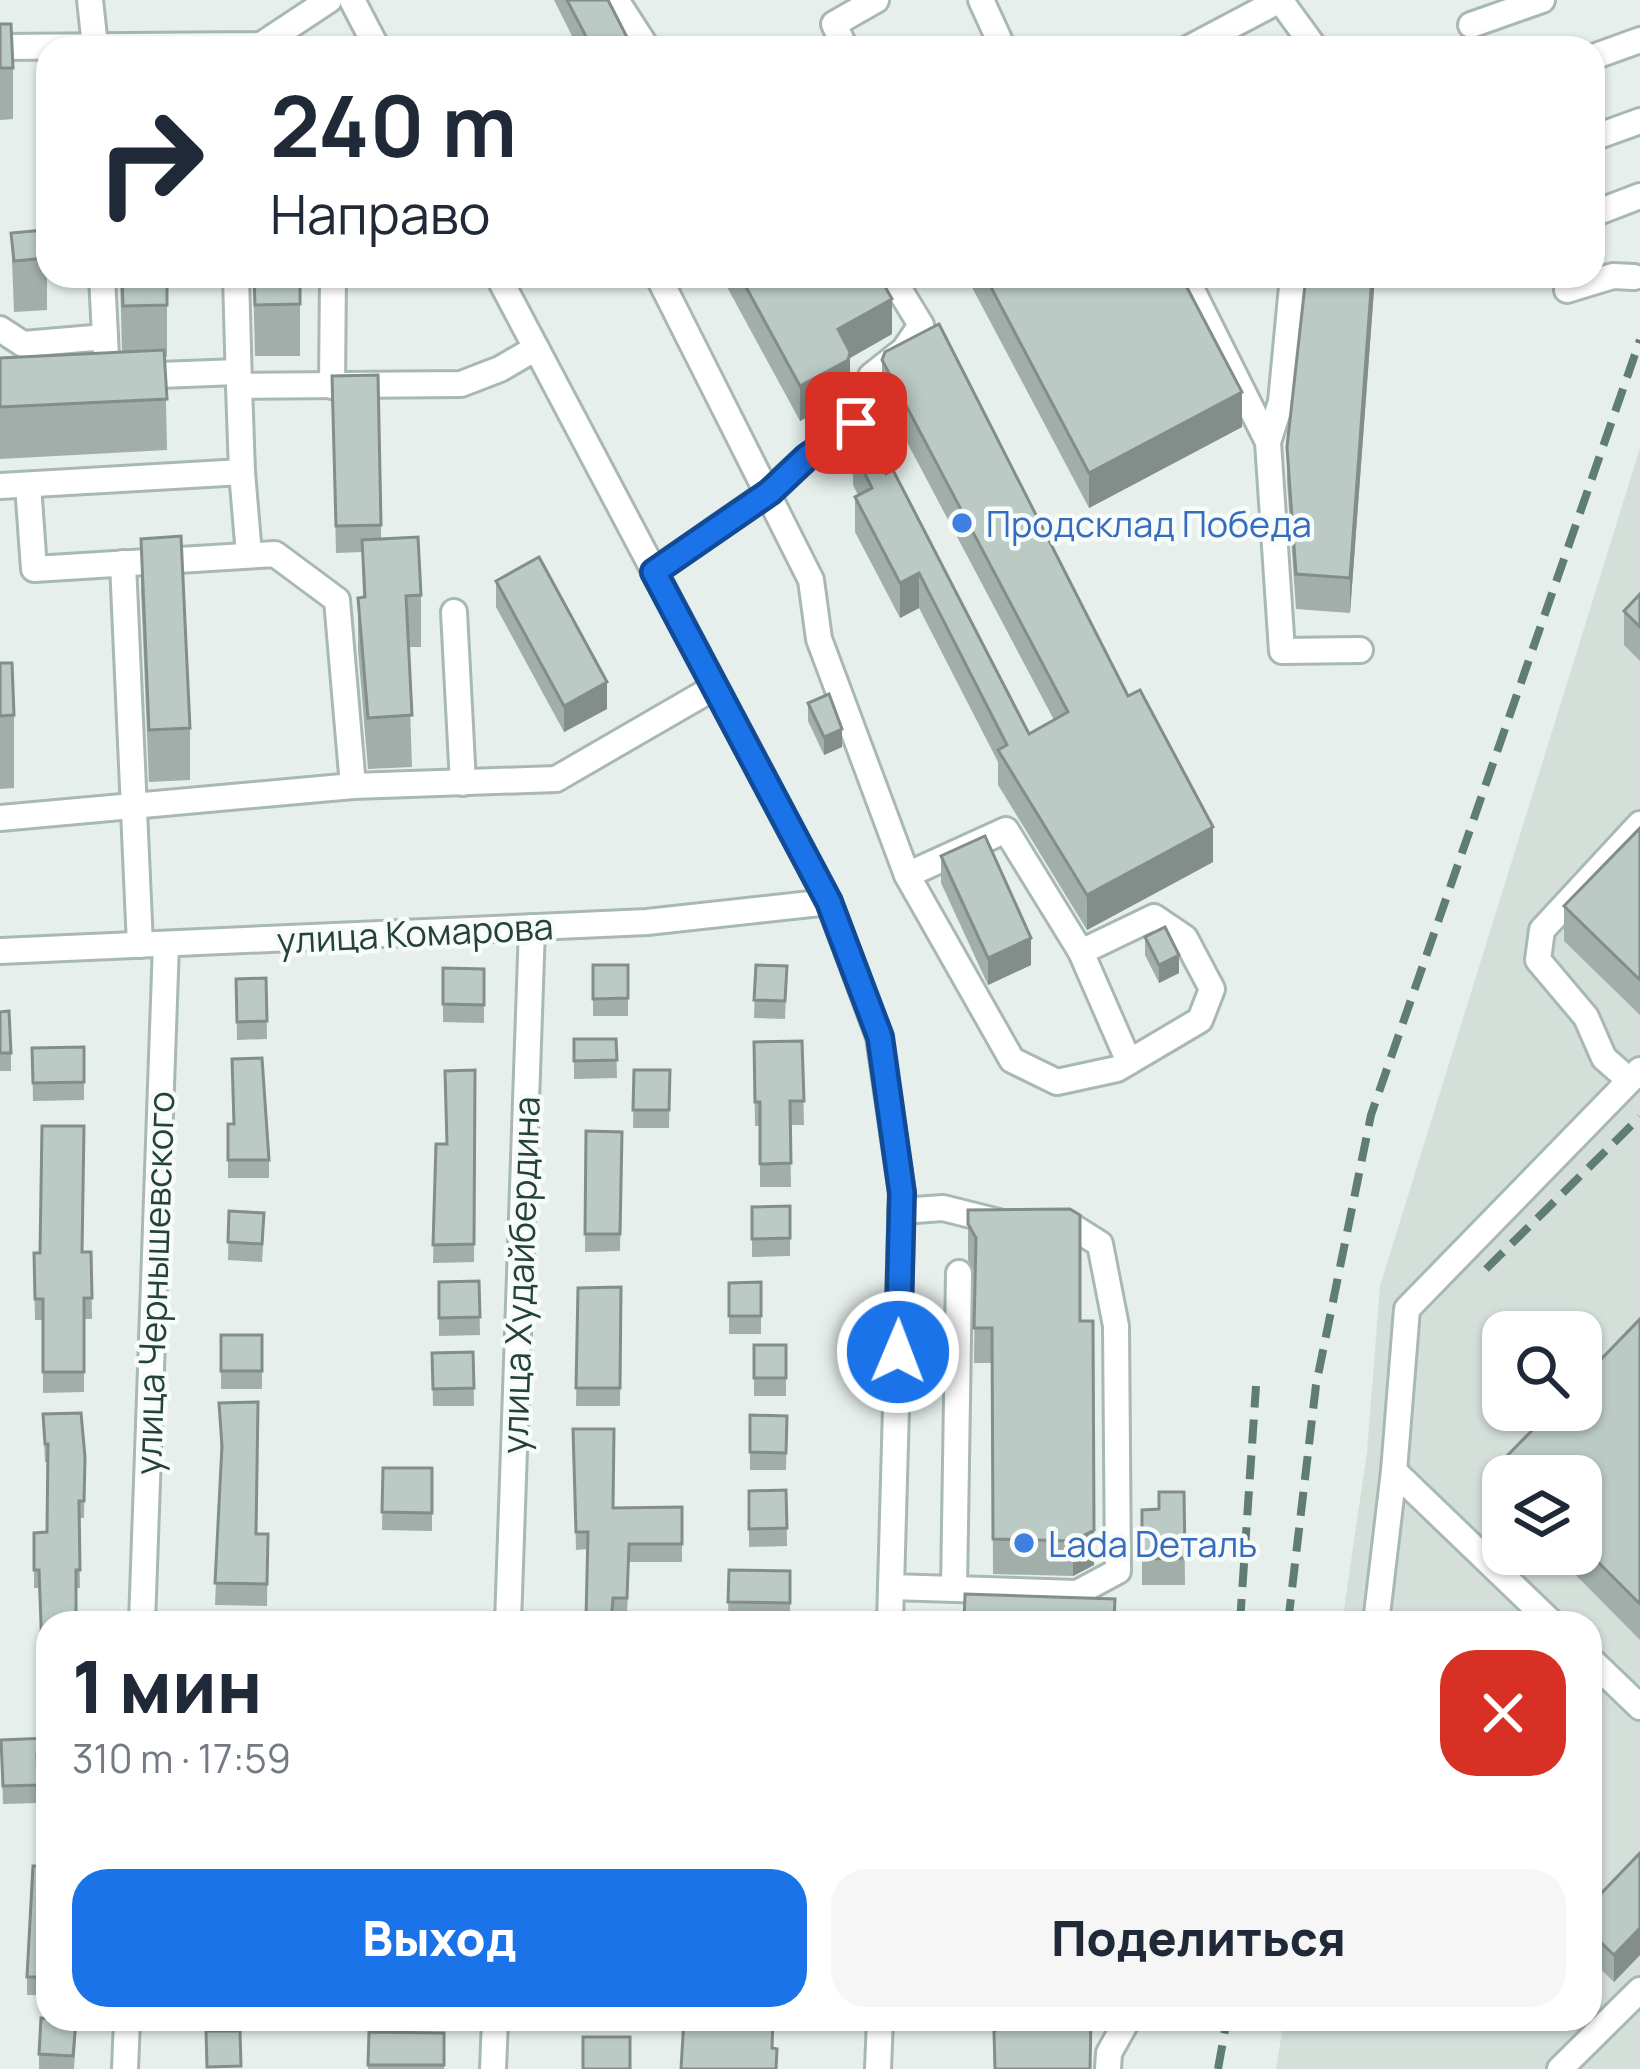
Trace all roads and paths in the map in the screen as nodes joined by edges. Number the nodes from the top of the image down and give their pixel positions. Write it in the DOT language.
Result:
graph roads {
  1 [pos="90,0"];
  2 [pos="352,0"];
  3 [pos="616,0"];
  4 [pos="876,0"];
  5 [pos="981,0"];
  6 [pos="1280,0"];
  7 [pos="1542,0"];
  8 [pos="314,4"];
  9 [pos="1472,25"];
  10 [pos="94,36"];
  11 [pos="293,36"];
  12 [pos="371,36"];
  13 [pos="639,36"];
  14 [pos="839,36"];
  15 [pos="998,36"];
  16 [pos="1212,36"];
  17 [pos="1306,36"];
  18 [pos="1640,40"];
  19 [pos="0,47"];
  20 [pos="36,47"];
  21 [pos="1605,53"];
  22 [pos="1640,121"];
  23 [pos="1605,134"];
  24 [pos="1640,196"];
  25 [pos="1605,209"];
  26 [pos="103,288"];
  27 [pos="236,288"];
  28 [pos="333,288"];
  29 [pos="504,288"];
  30 [pos="664,288"];
  31 [pos="898,288"];
  32 [pos="1191,288"];
  33 [pos="1292,288"];
  34 [pos="1574,288"];
  35 [pos="1568,290"];
  36 [pos="0,329"];
  37 [pos="105,337"];
  38 [pos="536,348"];
  39 [pos="238,379"];
  40 [pos="332,386"];
  41 [pos="1268,442"];
  42 [pos="242,472"];
  43 [pos="28,485"];
  44 [pos="0,486"];
  45 [pos="770,492"];
  46 [pos="249,555"];
  47 [pos="123,563"];
  48 [pos="654,572"];
  49 [pos="454,612"];
  50 [pos="1360,650"];
  51 [pos="715,686"];
  52 [pos="463,783"];
  53 [pos="353,786"];
  54 [pos="134,806"];
  55 [pos="0,818"];
  56 [pos="1640,824"];
  57 [pos="908,875"];
  58 [pos="829,902"];
  59 [pos="532,927"];
  60 [pos="153,945"];
  61 [pos="0,952"];
  62 [pos="1082,952"];
  63 [pos="1130,1062"];
  64 [pos="1635,1075"];
  65 [pos="901,1211"];
  66 [pos="959,1273"];
  67 [pos="1394,1471"];
  68 [pos="891,1587"];
  69 [pos="954,1589"];
  70 [pos="142,1611"];
  71 [pos="508,1611"];
  72 [pos="890,1611"];
  73 [pos="1377,1611"];
  74 [pos="1540,1611"];
  75 [pos="1602,1671"];
  76 [pos="1640,1707"];
  77 [pos="1640,1990"];
  78 [pos="1602,2028"];
  79 [pos="127,2031"];
  80 [pos="495,2031"];
  81 [pos="880,2031"];
  82 [pos="1121,2031"];
  83 [pos="1598,2031"];
  84 [pos="125,2069"];
  85 [pos="493,2069"];
  86 [pos="878,2069"];
  87 [pos="1108,2069"];
  88 [pos="1560,2069"];
  1 -- 10 [label="street"];
  2 -- 12 [label="street"];
  3 -- 13 [label="street"];
  4 -- 14 [label="street"];
  5 -- 15 [label="street"];
  6 -- 16 [label="street"];
  6 -- 17 [label="street"];
  7 -- 9 [label="street"];
  8 -- 11 [label="street"];
  18 -- 21 [label="street"];
  19 -- 20 [label="street"];
  22 -- 23 [label="street"];
  24 -- 25 [label="street"];
  26 -- 37 [label="street"];
  27 -- 39 [label="street"];
  28 -- 40 [label="street"];
  29 -- 38 [label="street"];
  30 -- 45 [label="street"];
  31 -- 45 [label="street"];
  32 -- 41 [label="street"];
  33 -- 41 [label="street"];
  34 -- 35 [label="street"];
  36 -- 37 [label="street"];
  37 -- 39 [label="street"];
  38 -- 40 [label="street"];
  38 -- 48 [label="street"];
  39 -- 40 [label="street"];
  39 -- 42 [label="street"];
  41 -- 50 [label="street"];
  42 -- 43 [label="street"];
  42 -- 46 [label="street"];
  43 -- 44 [label="street"];
  43 -- 47 [label="street"];
  45 -- 48 [label="street"];
  45 -- 57 [label="street"];
  46 -- 47 [label="street"];
  46 -- 53 [label="street"];
  47 -- 54 [label="street, улица Чернышевского"];
  48 -- 51 [label="street"];
  49 -- 52 [label="street"];
  51 -- 52 [label="street"];
  51 -- 58 [label="street"];
  52 -- 53 [label="street"];
  53 -- 54 [label="street"];
  54 -- 55 [label="street"];
  54 -- 60 [label="street, улица Чернышевского"];
  56 -- 64 [label="street"];
  57 -- 62 [label="street"];
  57 -- 63 [label="street"];
  58 -- 59 [label="street, улица Комарова"];
  58 -- 65 [label="street"];
  59 -- 60 [label="street, улица Комарова"];
  59 -- 71 [label="street, улица Худайбердина"];
  60 -- 61 [label="street, улица Комарова"];
  60 -- 70 [label="street, улица Чернышевского"];
  62 -- 63 [label="street"];
  62 -- 63 [label="street"];
  64 -- 67 [label="street"];
  65 -- 68 [label="street"];
  65 -- 69 [label="street"];
  66 -- 69 [label="street"];
  67 -- 73 [label="street"];
  67 -- 74 [label="street"];
  68 -- 69 [label="street"];
  68 -- 72 [label="street"];
  75 -- 76 [label="street"];
  77 -- 78 [label="street"];
  79 -- 84 [label="street"];
  80 -- 85 [label="street"];
  81 -- 86 [label="street"];
  82 -- 87 [label="street"];
  83 -- 88 [label="street"];
}
